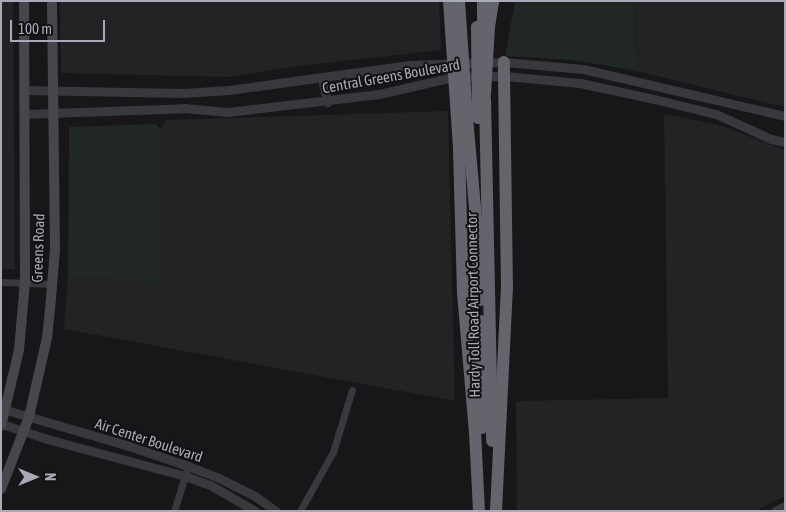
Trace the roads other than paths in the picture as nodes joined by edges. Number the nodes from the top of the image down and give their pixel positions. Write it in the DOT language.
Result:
graph roads {
  1 [pos="24,1"];
  2 [pos="52,1"];
  3 [pos="449,1"];
  4 [pos="459,1"];
  5 [pos="476,1"];
  6 [pos="483,1"];
  7 [pos="493,1"];
  8 [pos="483,27"];
  9 [pos="453,62"];
  10 [pos="504,62"];
  11 [pos="583,69"];
  12 [pos="504,76"];
  13 [pos="454,77"];
  14 [pos="322,78"];
  15 [pos="580,84"];
  16 [pos="24,90"];
  17 [pos="54,91"];
  18 [pos="184,94"];
  19 [pos="327,102"];
  20 [pos="184,108"];
  21 [pos="24,114"];
  22 [pos="54,114"];
  23 [pos="785,116"];
  24 [pos="477,117"];
  25 [pos="785,142"];
  26 [pos="1,282"];
  27 [pos="25,282"];
  28 [pos="52,284"];
  29 [pos="352,390"];
  30 [pos="6,410"];
  31 [pos="29,417"];
  32 [pos="2,425"];
  33 [pos="25,431"];
  34 [pos="188,466"];
  35 [pos="185,476"];
  36 [pos="1,489"];
  37 [pos="174,511"];
  38 [pos="255,511"];
  39 [pos="276,511"];
  40 [pos="300,511"];
  41 [pos="479,511"];
  42 [pos="483,511"];
  43 [pos="494,511"];
  1 -- 16 [label="main road, Greens Road"];
  2 -- 17 [label="main road, Greens Road"];
  3 -- 9 [label="highway"];
  4 -- 24 [label="highway, bridge"];
  5 -- 8 [label="highway"];
  6 -- 8 [label="highway"];
  7 -- 8 [label="highway"];
  8 -- 24 [label="highway, bridge"];
  8 -- 24 [label="highway, Hardy Toll Road Airport Connector, bridge"];
  9 -- 10 [label="street, Central Greens Boulevard"];
  9 -- 13 [label="highway"];
  9 -- 14 [label="street, Central Greens Boulevard"];
  10 -- 11 [label="street, Central Greens Boulevard"];
  10 -- 12 [label="highway"];
  11 -- 15 [label="street"];
  11 -- 23 [label="street, Central Greens Boulevard"];
  12 -- 13 [label="street, Central Greens Boulevard"];
  12 -- 15 [label="street, Central Greens Boulevard"];
  12 -- 43 [label="highway"];
  13 -- 19 [label="street, Central Greens Boulevard"];
  13 -- 41 [label="highway"];
  14 -- 18 [label="street, Central Greens Boulevard"];
  14 -- 19 [label="street"];
  15 -- 25 [label="street, Central Greens Boulevard"];
  16 -- 17 [label="street, Central Greens Boulevard"];
  16 -- 21 [label="main road, Greens Road"];
  17 -- 18 [label="street, Central Greens Boulevard"];
  17 -- 22 [label="main road, Greens Road"];
  18 -- 20 [label="street"];
  19 -- 20 [label="street, Central Greens Boulevard"];
  20 -- 22 [label="street, Central Greens Boulevard"];
  21 -- 22 [label="street, Central Greens Boulevard"];
  21 -- 27 [label="main road, Greens Road"];
  22 -- 28 [label="main road, Greens Road"];
  24 -- 42 [label="highway, Hardy Toll Road Airport Connector"];
  24 -- 43 [label="highway, Hardy Toll Road Airport Connector"];
  26 -- 27 [label="street"];
  27 -- 28 [label="street"];
  27 -- 30 [label="main road, Greens Road"];
  28 -- 31 [label="main road, Greens Road"];
  29 -- 40 [label="street"];
  30 -- 31 [label="street, Air Center Boulevard"];
  30 -- 32 [label="main road, Greens Road"];
  31 -- 33 [label="main road, Greens Road"];
  31 -- 34 [label="street, Air Center Boulevard"];
  32 -- 33 [label="street, Air Center Boulevard"];
  33 -- 35 [label="street, Air Center Boulevard"];
  33 -- 36 [label="main road, Greens Road"];
  34 -- 35 [label="street"];
  34 -- 39 [label="street, Air Center Boulevard"];
  35 -- 37 [label="street"];
  35 -- 38 [label="street, Air Center Boulevard"];
}
